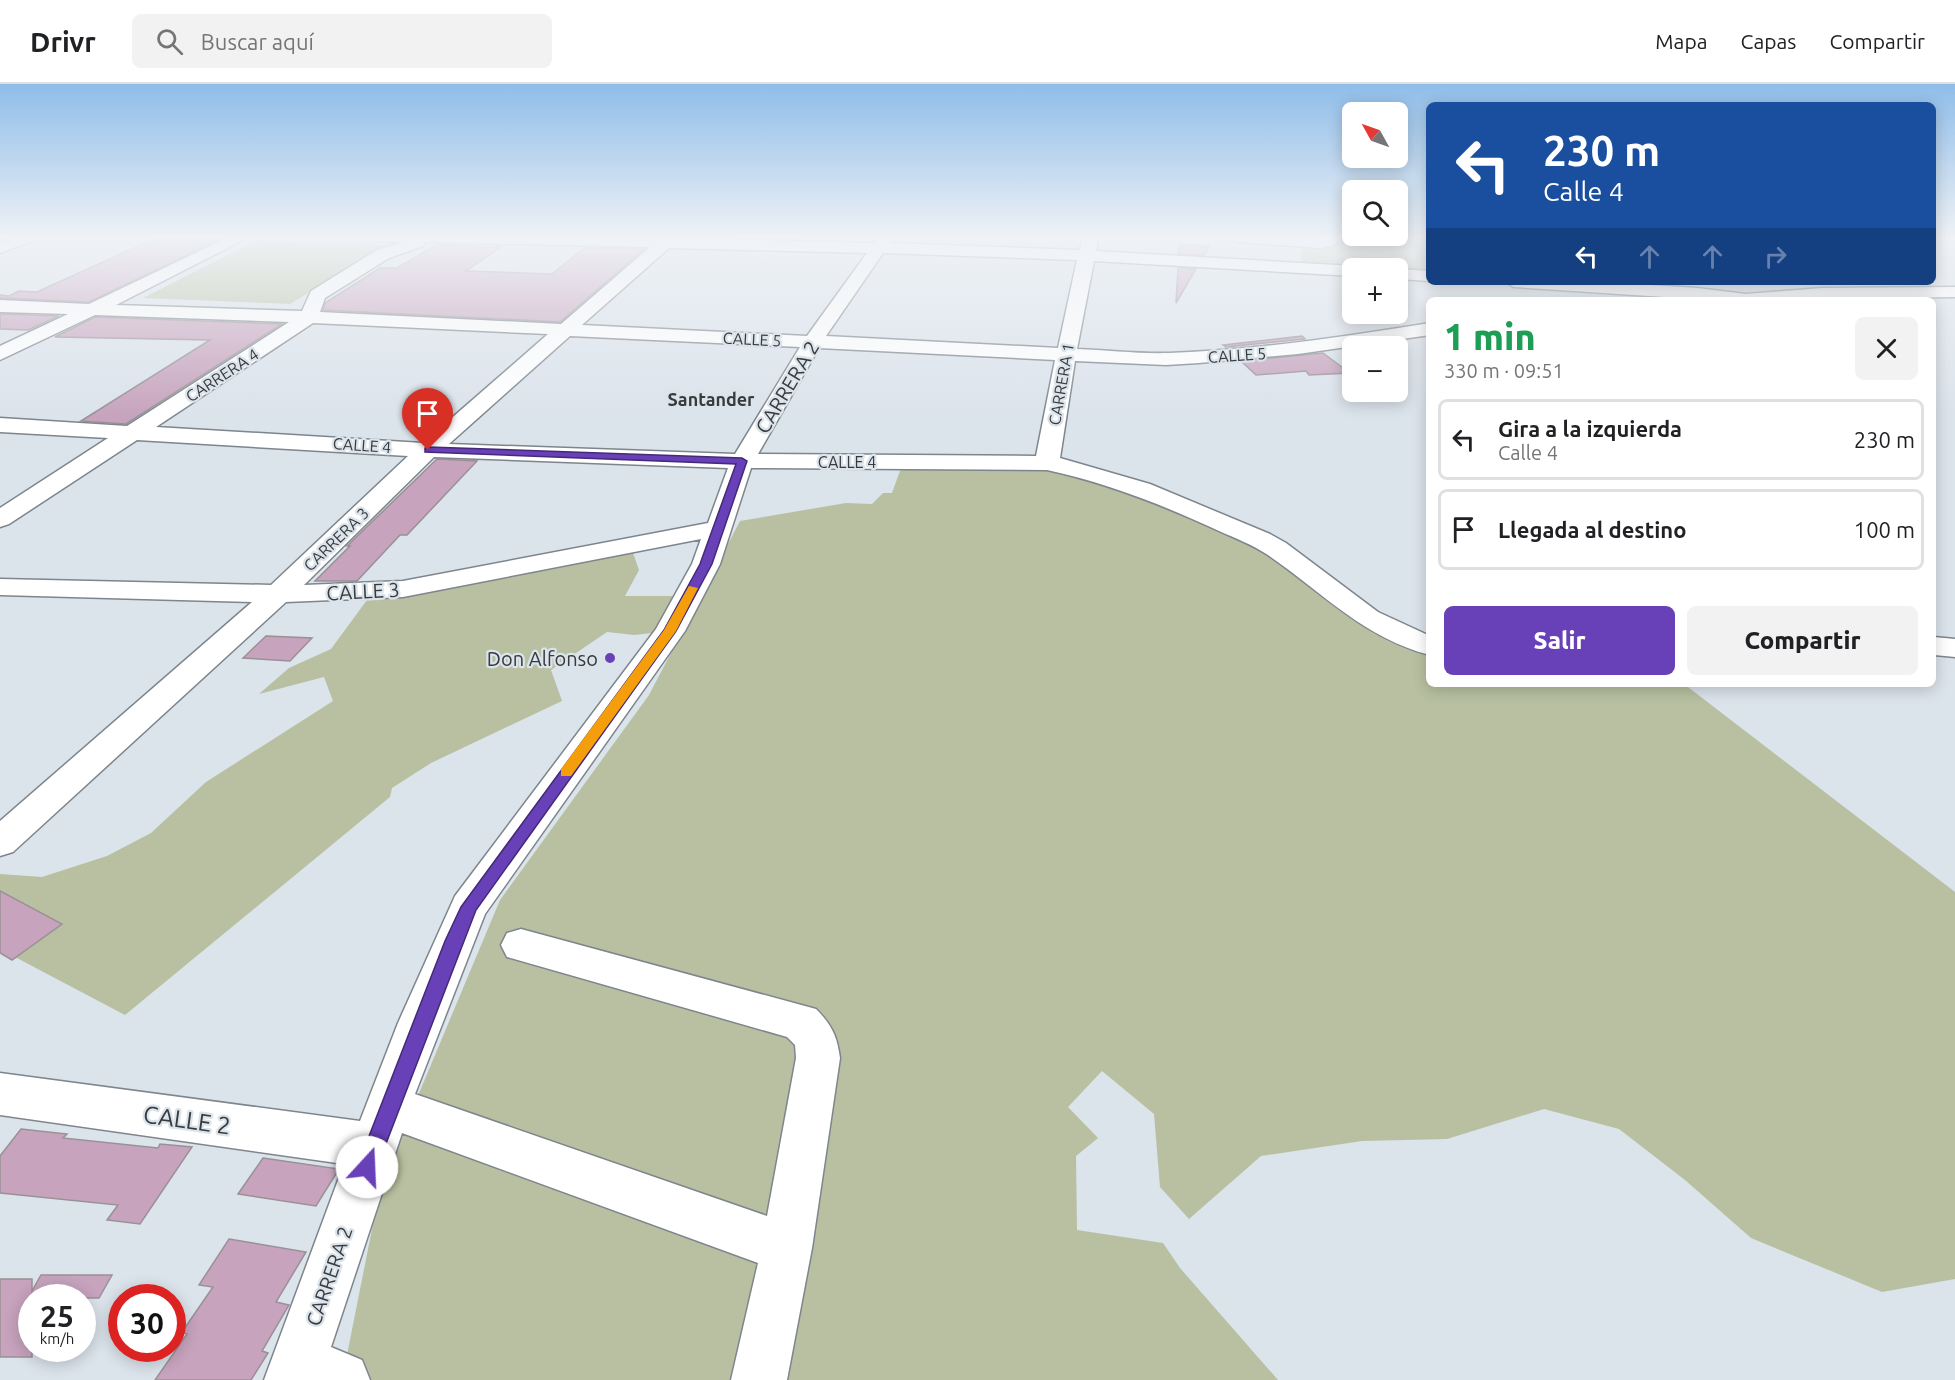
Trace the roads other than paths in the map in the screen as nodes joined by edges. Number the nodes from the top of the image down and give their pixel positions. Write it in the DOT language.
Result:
graph roads {
  1 [pos="121,296"];
  2 [pos="316,296"];
  3 [pos="604,296"];
  4 [pos="844,296"];
  5 [pos="1078,296"];
  6 [pos="0,306"];
  7 [pos="96,309"];
  8 [pos="309,317"];
  9 [pos="566,330"];
  10 [pos="1426,330"];
  11 [pos="813,341"];
  12 [pos="0,354"];
  13 [pos="1066,355"];
  14 [pos="0,425"];
  15 [pos="136,431"];
  16 [pos="428,450"];
  17 [pos="742,461"];
  18 [pos="1047,463"];
  19 [pos="0,519"];
  20 [pos="720,528"];
  21 [pos="0,587"];
  22 [pos="278,594"];
  23 [pos="1426,644"];
  24 [pos="1936,646"];
  25 [pos="1955,648"];
  26 [pos="0,842"];
  27 [pos="521,945"];
  28 [pos="0,1094"];
  29 [pos="382,1126"];
  30 [pos="787,1248"];
  31 [pos="311,1374"];
  32 [pos="759,1380"];
  1 -- 7 [label="street"];
  2 -- 8 [label="street, CARRERA 4"];
  3 -- 9 [label="street, CARRERA 3"];
  4 -- 11 [label="street, CARRERA 2"];
  5 -- 13 [label="street, CARRERA 1"];
  6 -- 7 [label="street, CALLE 5"];
  7 -- 8 [label="street, CALLE 5"];
  7 -- 12 [label="street"];
  8 -- 9 [label="street, CALLE 5"];
  8 -- 15 [label="street, CARRERA 4"];
  9 -- 11 [label="street, CALLE 5"];
  9 -- 16 [label="street, CARRERA 3"];
  10 -- 13 [label="street, CALLE 5"];
  11 -- 13 [label="street, CALLE 5"];
  11 -- 17 [label="street, CARRERA 2"];
  13 -- 18 [label="street, CARRERA 1"];
  14 -- 15 [label="street, CALLE 4"];
  15 -- 16 [label="street, CALLE 4"];
  15 -- 19 [label="street, CARRERA 4"];
  16 -- 17 [label="street, CALLE 4"];
  16 -- 22 [label="street, CARRERA 3"];
  17 -- 18 [label="street, CALLE 4"];
  17 -- 20 [label="street, CARRERA 2"];
  18 -- 23 [label="street, CALLE 4"];
  20 -- 22 [label="street, CALLE 3"];
  20 -- 29 [label="street, CARRERA 2"];
  21 -- 22 [label="street, CALLE 3"];
  22 -- 26 [label="street, CARRERA 3"];
  24 -- 25 [label="street"];
  27 -- 30 [label="street"];
  28 -- 29 [label="street, CALLE 2"];
  29 -- 30 [label="street, CALLE 2"];
  29 -- 31 [label="street, CARRERA 2"];
  30 -- 32 [label="street"];
}
